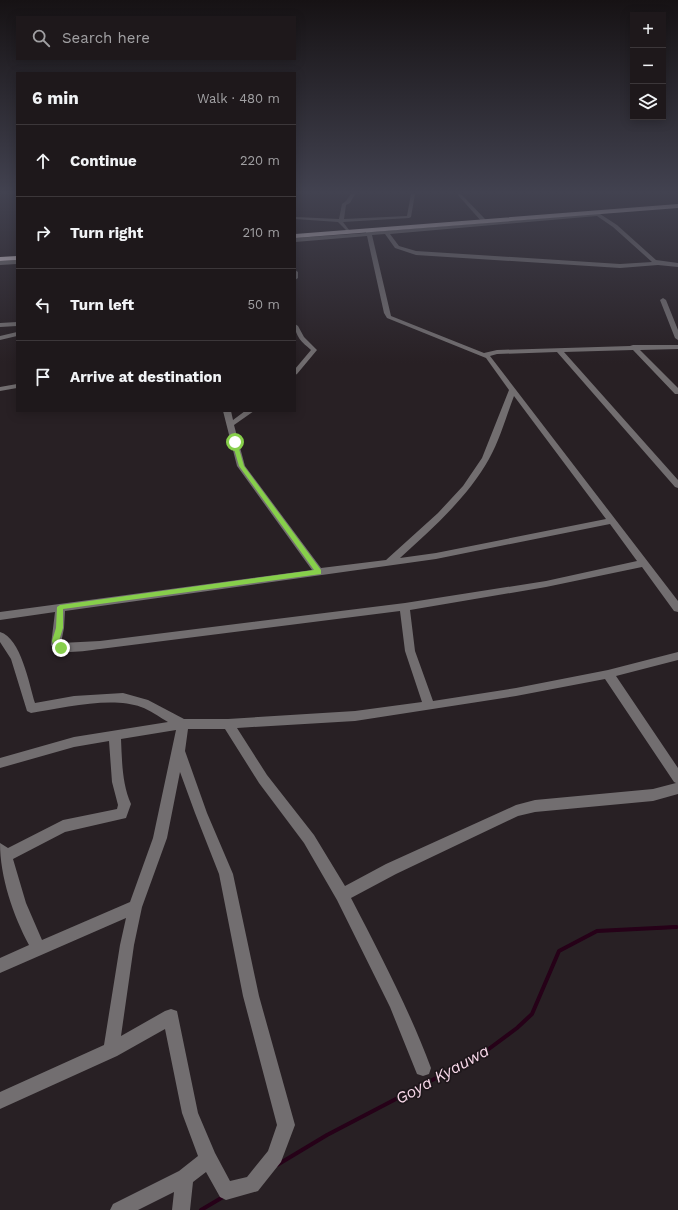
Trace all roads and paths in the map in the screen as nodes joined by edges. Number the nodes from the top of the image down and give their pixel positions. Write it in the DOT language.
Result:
graph roads {
  1 [pos="372,250"];
  2 [pos="408,250"];
  3 [pos="642,250"];
  4 [pos="16,257"];
  5 [pos="0,258"];
  6 [pos="16,262"];
  7 [pos="658,263"];
  8 [pos="0,264"];
  9 [pos="678,265"];
  10 [pos="663,300"];
  11 [pos="670,317"];
  12 [pos="678,317"];
  13 [pos="16,324"];
  14 [pos="0,325"];
  15 [pos="296,328"];
  16 [pos="16,334"];
  17 [pos="0,338"];
  18 [pos="678,338"];
  19 [pos="678,346"];
  20 [pos="633,348"];
  21 [pos="560,350"];
  22 [pos="484,355"];
  23 [pos="296,371"];
  24 [pos="16,386"];
  25 [pos="0,389"];
  26 [pos="513,390"];
  27 [pos="678,392"];
  28 [pos="226,412"];
  29 [pos="249,412"];
  30 [pos="230,425"];
  31 [pos="678,485"];
  32 [pos="613,521"];
  33 [pos="388,563"];
  34 [pos="644,563"];
  35 [pos="319,572"];
  36 [pos="60,607"];
  37 [pos="404,607"];
  38 [pos="678,608"];
  39 [pos="0,616"];
  40 [pos="0,636"];
  41 [pos="678,656"];
  42 [pos="608,674"];
  43 [pos="429,706"];
  44 [pos="183,724"];
  45 [pos="228,724"];
  46 [pos="115,735"];
  47 [pos="179,751"];
  48 [pos="0,763"];
  49 [pos="678,778"];
  50 [pos="678,788"];
  51 [pos="3,852"];
  52 [pos="342,895"];
  53 [pos="135,907"];
  54 [pos="38,948"];
  55 [pos="0,966"];
  56 [pos="111,1050"];
  57 [pos="422,1068"];
  58 [pos="0,1101"];
  59 [pos="208,1159"];
  60 [pos="185,1177"];
  61 [pos="123,1209"];
  62 [pos="181,1210"];
  1 -- 22 [label="street"];
  2 -- 7 [label="street"];
  3 -- 7 [label="street"];
  4 -- 5 [label="highway"];
  6 -- 8 [label="street"];
  7 -- 9 [label="street"];
  10 -- 11 [label="street"];
  11 -- 12 [label="street"];
  11 -- 18 [label="street"];
  13 -- 14 [label="street"];
  15 -- 23 [label="street"];
  16 -- 17 [label="street"];
  19 -- 20 [label="street"];
  20 -- 21 [label="street"];
  20 -- 27 [label="street"];
  21 -- 22 [label="street"];
  21 -- 31 [label="street"];
  22 -- 26 [label="street"];
  24 -- 25 [label="street"];
  26 -- 32 [label="street"];
  26 -- 33 [label="street"];
  28 -- 30 [label="street"];
  29 -- 30 [label="street"];
  30 -- 35 [label="street"];
  32 -- 33 [label="street"];
  32 -- 34 [label="street"];
  33 -- 35 [label="street"];
  34 -- 37 [label="street"];
  34 -- 38 [label="street"];
  35 -- 36 [label="street"];
  36 -- 37 [label="street"];
  36 -- 39 [label="street"];
  37 -- 43 [label="street"];
  40 -- 44 [label="street"];
  41 -- 42 [label="street"];
  42 -- 43 [label="street"];
  42 -- 49 [label="street"];
  43 -- 45 [label="street"];
  44 -- 45 [label="street"];
  44 -- 46 [label="street"];
  44 -- 47 [label="street"];
  45 -- 52 [label="street"];
  46 -- 48 [label="street"];
  46 -- 51 [label="street"];
  47 -- 53 [label="street"];
  47 -- 59 [label="street"];
  50 -- 52 [label="street"];
  51 -- 54 [label="street"];
  52 -- 57 [label="street"];
  53 -- 54 [label="street"];
  53 -- 56 [label="street"];
  54 -- 55 [label="street"];
  56 -- 58 [label="street"];
  56 -- 59 [label="street"];
  59 -- 60 [label="street"];
  60 -- 61 [label="street"];
  60 -- 62 [label="street"];
}
